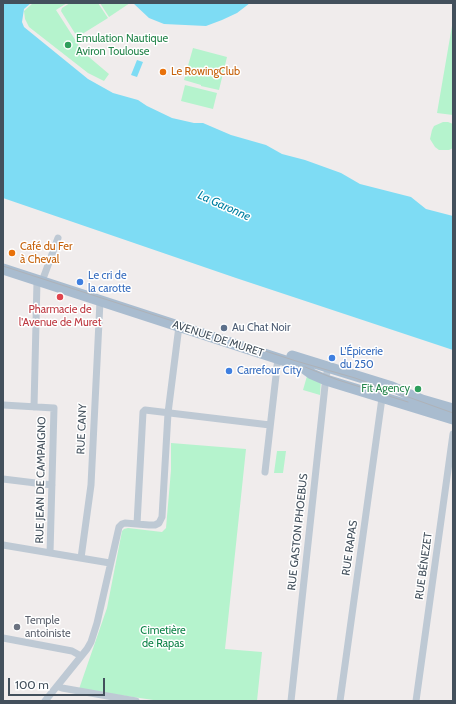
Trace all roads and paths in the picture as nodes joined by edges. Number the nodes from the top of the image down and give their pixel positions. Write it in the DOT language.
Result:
graph roads {
  1 [pos="58,238"];
  2 [pos="3,263"];
  3 [pos="3,269"];
  4 [pos="40,279"];
  5 [pos="100,301"];
  6 [pos="179,326"];
  7 [pos="278,358"];
  8 [pos="329,366"];
  9 [pos="326,380"];
  10 [pos="382,398"];
  11 [pos="3,405"];
  12 [pos="34,407"];
  13 [pos="453,409"];
  14 [pos="168,413"];
  15 [pos="453,419"];
  16 [pos="270,425"];
  17 [pos="453,434"];
  18 [pos="265,472"];
  19 [pos="3,479"];
  20 [pos="52,484"];
  21 [pos="137,524"];
  22 [pos="3,545"];
  23 [pos="50,553"];
  24 [pos="81,558"];
  25 [pos="110,563"];
  26 [pos="3,638"];
  27 [pos="81,656"];
  28 [pos="57,686"];
  29 [pos="121,700"];
  30 [pos="45,701"];
  31 [pos="136,701"];
  32 [pos="291,701"];
  33 [pos="340,701"];
  34 [pos="416,701"];
  1 -- 4 [label="street"];
  2 -- 4 [label="main road, AVENUE DE MURET"];
  3 -- 4 [label="main road, AVENUE DE MURET"];
  4 -- 5 [label="main road, AVENUE DE MURET"];
  4 -- 8 [label="main road, AVENUE DE MURET"];
  4 -- 12 [label="street"];
  5 -- 6 [label="main road, AVENUE DE MURET"];
  5 -- 24 [label="street, RUE CANY"];
  6 -- 7 [label="main road, AVENUE DE MURET"];
  6 -- 14 [label="street"];
  7 -- 9 [label="main road, AVENUE DE MURET"];
  7 -- 16 [label="street"];
  8 -- 9 [label="street, RUE GASTON PHOEBUS"];
  8 -- 13 [label="main road, AVENUE DE MURET"];
  9 -- 10 [label="main road, AVENUE DE MURET"];
  9 -- 32 [label="street, RUE GASTON PHOEBUS"];
  10 -- 15 [label="main road, AVENUE DE MURET"];
  10 -- 33 [label="street, RUE RAPAS"];
  11 -- 12 [label="street"];
  12 -- 20 [label="street, RUE JEAN DE CAMPAIGNO"];
  14 -- 16 [label="street"];
  14 -- 21 [label="street"];
  14 -- 21 [label="street"];
  16 -- 18 [label="street"];
  17 -- 34 [label="street, RUE BÉNEZET"];
  19 -- 20 [label="street"];
  20 -- 23 [label="street, RUE JEAN DE CAMPAIGNO"];
  21 -- 25 [label="street"];
  22 -- 23 [label="street"];
  23 -- 24 [label="street"];
  24 -- 25 [label="street"];
  25 -- 27 [label="street"];
  26 -- 27 [label="street"];
  27 -- 28 [label="street"];
  28 -- 29 [label="street"];
  28 -- 30 [label="street"];
  29 -- 31 [label="street"];
}
